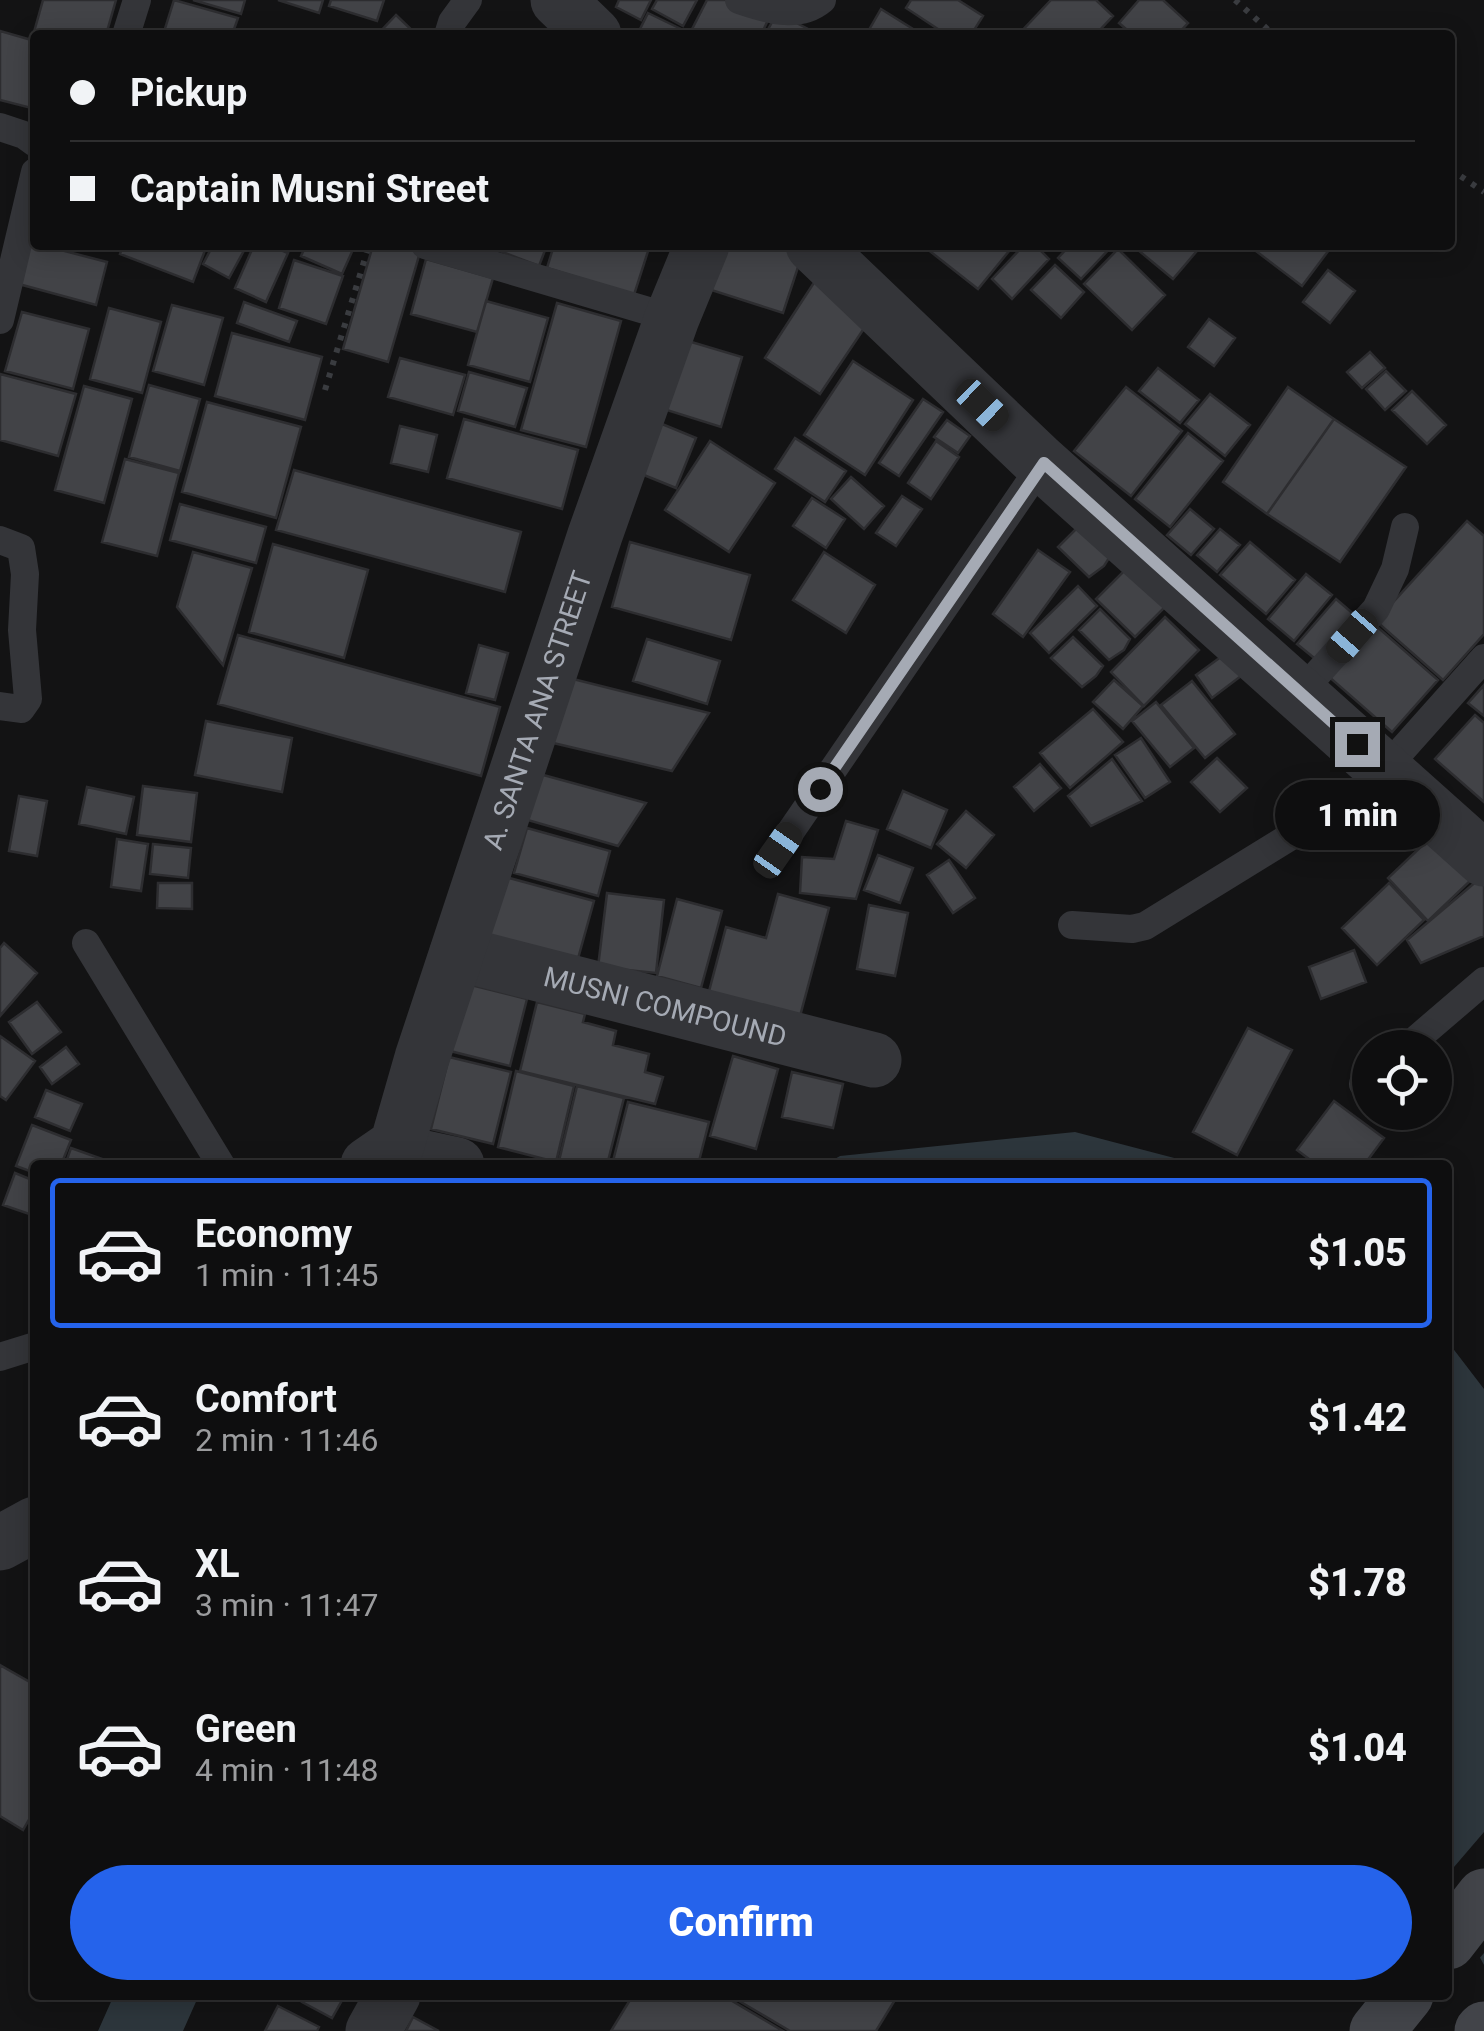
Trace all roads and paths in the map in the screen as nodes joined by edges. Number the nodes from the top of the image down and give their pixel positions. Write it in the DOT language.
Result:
graph roads {
  1 [pos="137,0"];
  2 [pos="468,0"];
  3 [pos="558,0"];
  4 [pos="738,0"];
  5 [pos="822,0"];
  6 [pos="1235,0"];
  7 [pos="128,30"];
  8 [pos="450,30"];
  9 [pos="589,30"];
  10 [pos="1268,30"];
  11 [pos="0,127"];
  12 [pos="30,138"];
  13 [pos="1455,172"];
  14 [pos="1484,192"];
  15 [pos="30,193"];
  16 [pos="367,250"];
  17 [pos="443,250"];
  18 [pos="700,250"];
  19 [pos="818,250"];
  20 [pos="672,318"];
  21 [pos="0,320"];
  22 [pos="325,390"];
  23 [pos="1044,463"];
  24 [pos="1405,527"];
  25 [pos="0,540"];
  26 [pos="11,627"];
  27 [pos="1484,658"];
  28 [pos="1300,693"];
  29 [pos="0,706"];
  30 [pos="1386,769"];
  31 [pos="778,850"];
  32 [pos="1484,859"];
  33 [pos="1072,925"];
  34 [pos="86,943"];
  35 [pos="457,952"];
  36 [pos="1484,981"];
  37 [pos="1427,1030"];
  38 [pos="874,1060"];
  39 [pos="382,1155"];
  40 [pos="218,1160"];
  41 [pos="433,1160"];
  42 [pos="30,1348"];
  43 [pos="0,1358"];
  44 [pos="30,1527"];
  45 [pos="0,1543"];
  46 [pos="1484,1896"];
  47 [pos="1452,1937"];
  48 [pos="390,2000"];
  49 [pos="1402,2000"];
  50 [pos="373,2031"];
  51 [pos="1377,2031"];
  1 -- 7 [label="lane"];
  2 -- 8 [label="lane"];
  3 -- 9 [label="street"];
  4 -- 5 [label="lane"];
  6 -- 10 [label="path"];
  11 -- 12 [label="lane"];
  13 -- 14 [label="path"];
  15 -- 21 [label="lane"];
  16 -- 22 [label="path"];
  17 -- 20 [label="lane"];
  18 -- 20 [label="street, A. SANTA ANA STREET"];
  19 -- 23 [label="street"];
  20 -- 35 [label="street, A. SANTA ANA STREET"];
  23 -- 28 [label="street"];
  23 -- 31 [label="lane"];
  24 -- 28 [label="lane"];
  25 -- 26 [label="lane"];
  26 -- 29 [label="lane"];
  27 -- 30 [label="lane"];
  28 -- 30 [label="street"];
  30 -- 32 [label="street"];
  30 -- 33 [label="lane"];
  34 -- 40 [label="lane"];
  35 -- 38 [label="street, MUSNI COMPOUND"];
  35 -- 39 [label="street, A. SANTA ANA STREET"];
  36 -- 37 [label="lane"];
  39 -- 41 [label="street"];
  42 -- 43 [label="lane"];
  44 -- 45 [label="street"];
  46 -- 47 [label="main road"];
  48 -- 50 [label="street"];
  49 -- 51 [label="main road"];
}
